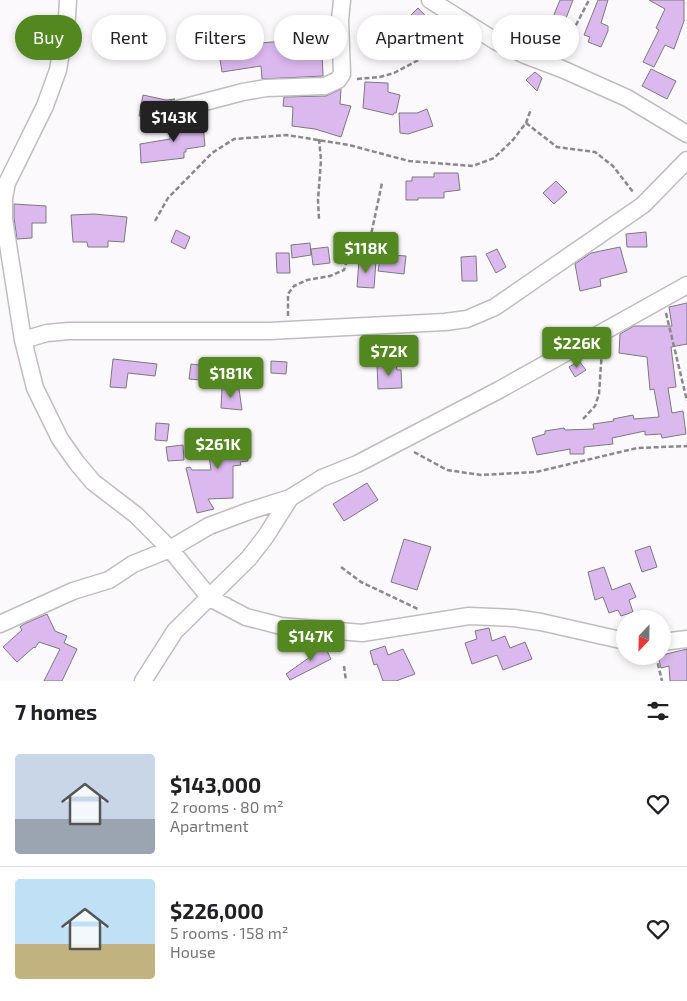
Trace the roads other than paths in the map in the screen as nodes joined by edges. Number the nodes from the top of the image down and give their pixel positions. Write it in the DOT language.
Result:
graph roads {
  1 [pos="68,0"];
  2 [pos="342,0"];
  3 [pos="430,0"];
  4 [pos="170,111"];
  5 [pos="687,134"];
  6 [pos="687,160"];
  7 [pos="687,286"];
  8 [pos="23,340"];
  9 [pos="290,498"];
  10 [pos="170,549"];
  11 [pos="210,598"];
  12 [pos="0,624"];
  13 [pos="616,639"];
  14 [pos="687,639"];
  15 [pos="671,641"];
  16 [pos="143,681"];
  1 -- 8 [label="street"];
  2 -- 4 [label="street"];
  3 -- 5 [label="street"];
  6 -- 8 [label="street"];
  7 -- 9 [label="street"];
  8 -- 10 [label="street"];
  9 -- 10 [label="street"];
  9 -- 11 [label="street"];
  10 -- 11 [label="street"];
  10 -- 12 [label="street"];
  11 -- 13 [label="street"];
  11 -- 16 [label="street"];
  14 -- 15 [label="street"];
}
